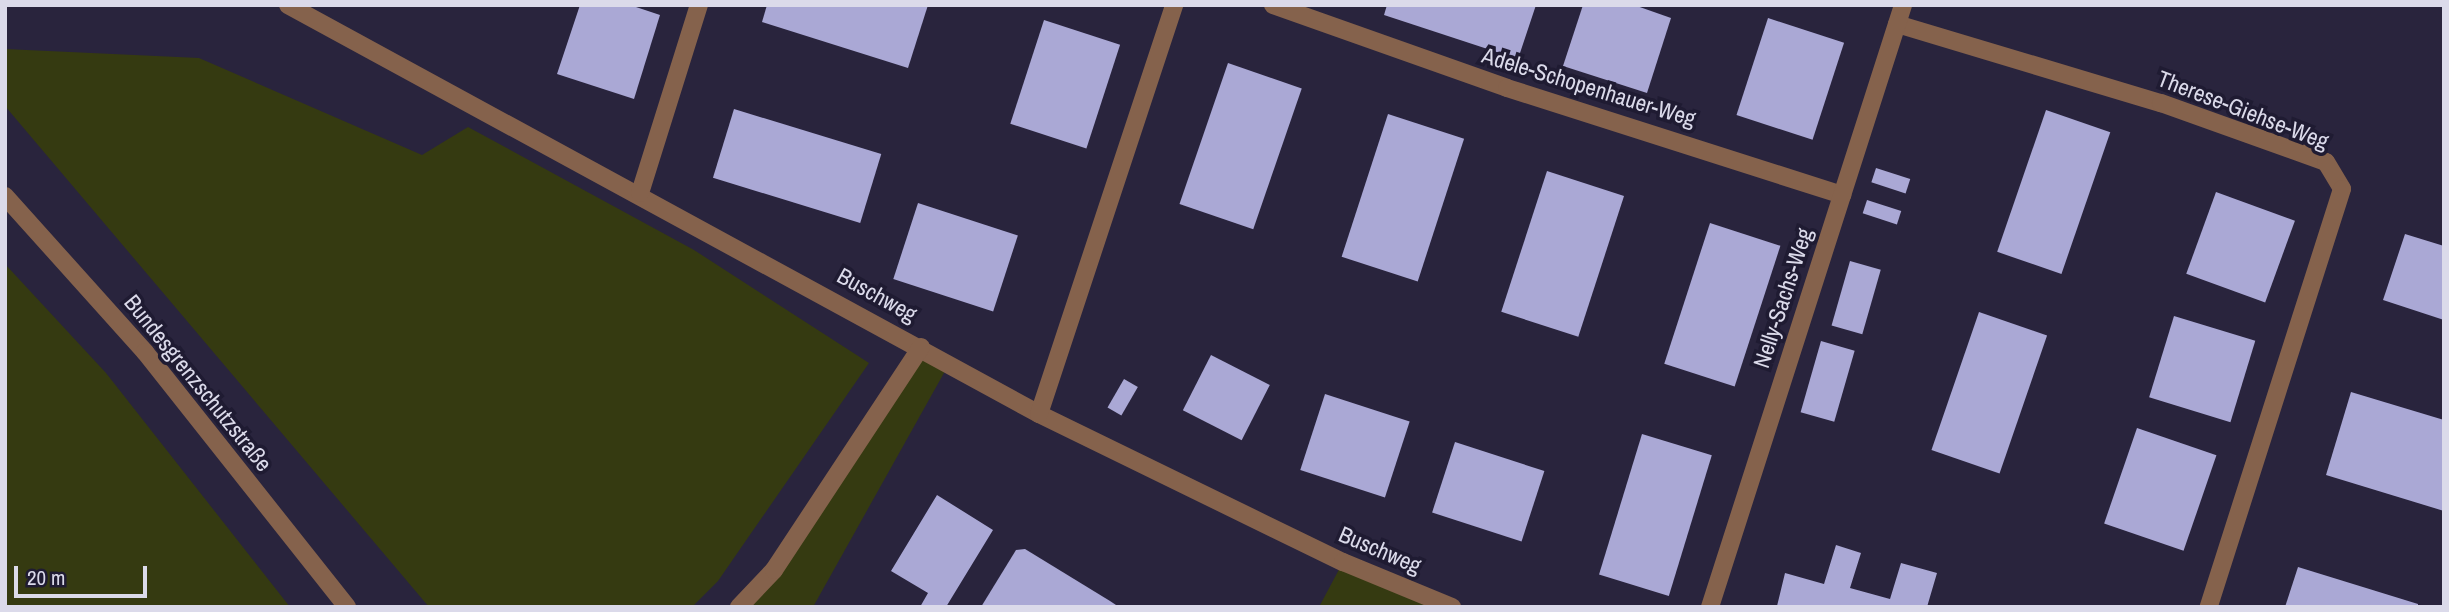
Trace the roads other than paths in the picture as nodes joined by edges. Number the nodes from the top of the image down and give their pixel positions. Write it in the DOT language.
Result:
graph roads {
  1 [pos="289,5"];
  2 [pos="699,5"];
  3 [pos="1174,5"];
  4 [pos="1273,5"];
  5 [pos="1903,5"];
  6 [pos="1325,13"];
  7 [pos="1897,24"];
  8 [pos="640,194"];
  9 [pos="1842,195"];
  10 [pos="5,196"];
  11 [pos="921,347"];
  12 [pos="1039,414"];
  13 [pos="346,607"];
  14 [pos="739,607"];
  15 [pos="1452,607"];
  16 [pos="1710,607"];
  17 [pos="2209,607"];
  1 -- 8 [label="street, Buschweg"];
  2 -- 8 [label="street"];
  3 -- 12 [label="street"];
  4 -- 6 [label="street, Adele-Schopenhauer-Weg"];
  5 -- 7 [label="street, Nelly-Sachs-Weg"];
  6 -- 9 [label="street, Adele-Schopenhauer-Weg"];
  7 -- 9 [label="street, Nelly-Sachs-Weg"];
  7 -- 17 [label="street, Therese-Giehse-Weg"];
  8 -- 11 [label="street, Buschweg"];
  9 -- 16 [label="street, Nelly-Sachs-Weg"];
  10 -- 13 [label="street, Bundesgrenzschutzstraße"];
  11 -- 12 [label="street, Buschweg"];
  11 -- 14 [label="street"];
  12 -- 15 [label="street, Buschweg"];
}
